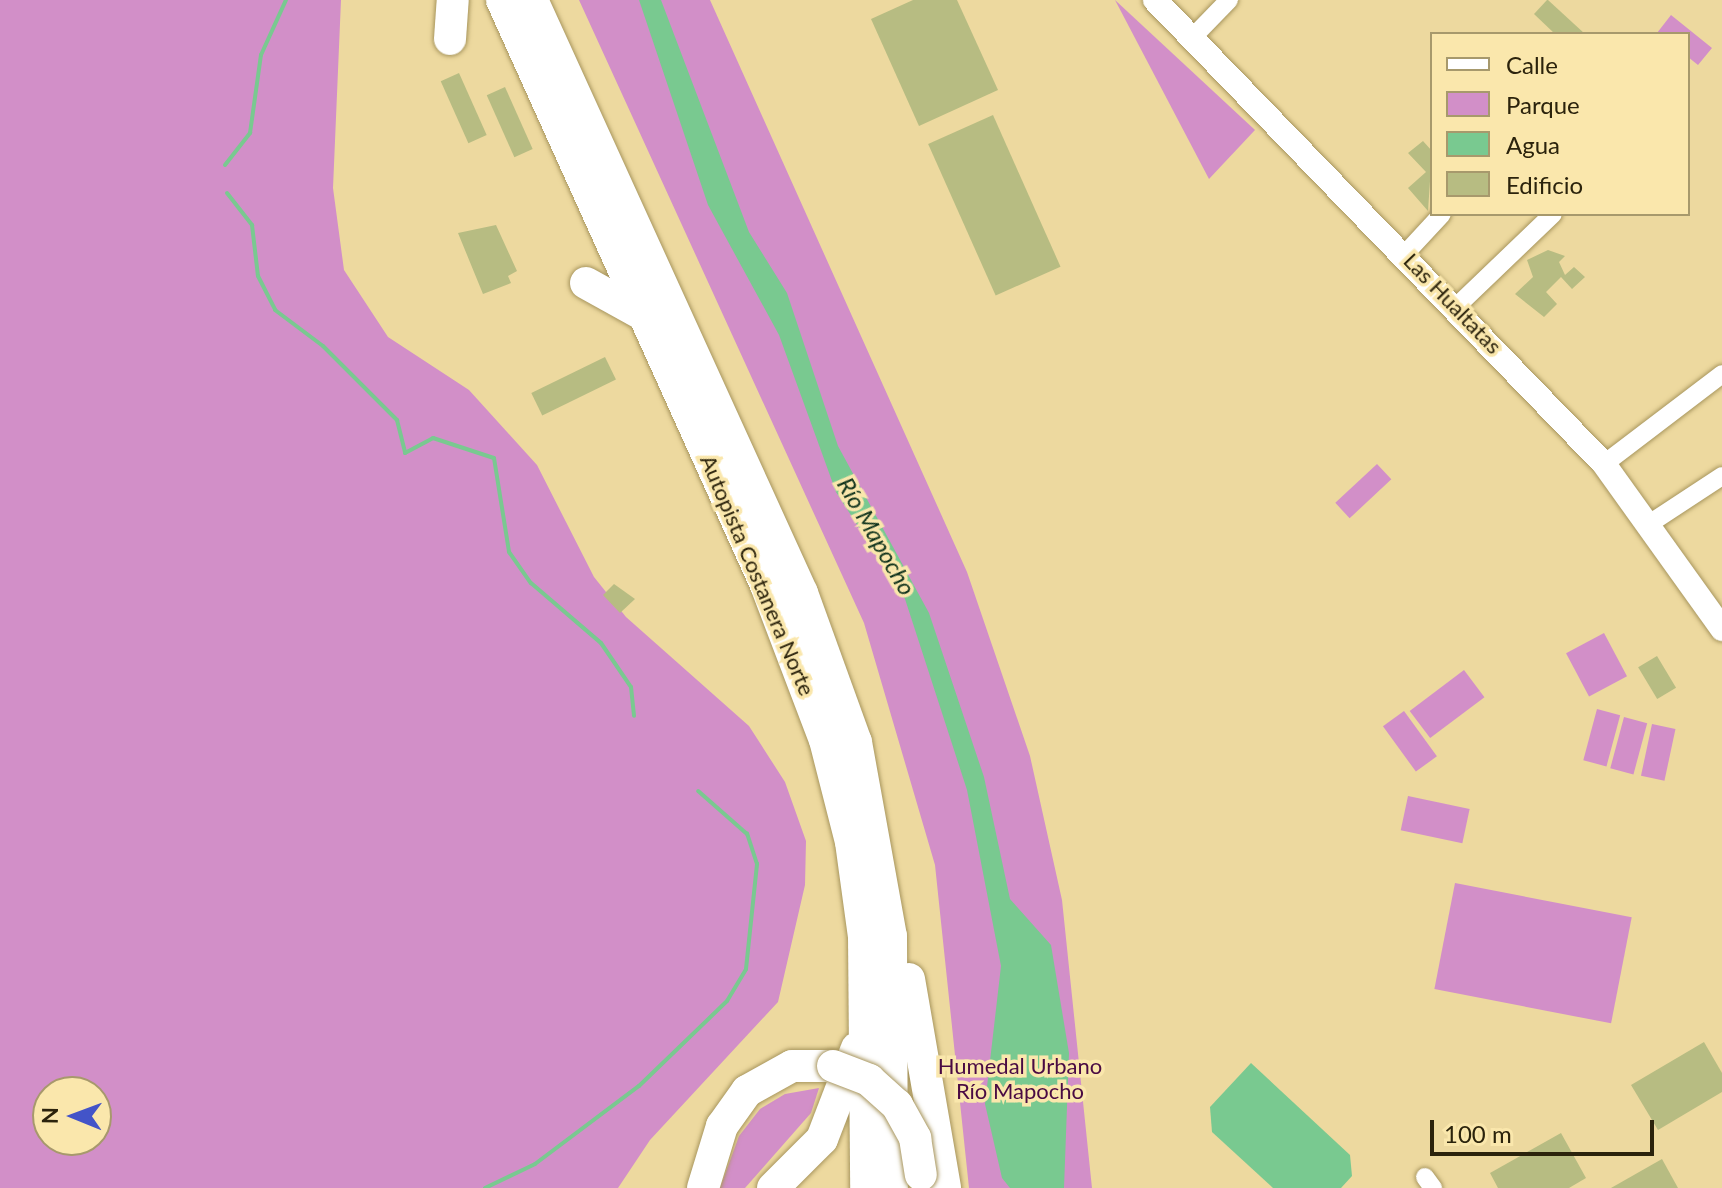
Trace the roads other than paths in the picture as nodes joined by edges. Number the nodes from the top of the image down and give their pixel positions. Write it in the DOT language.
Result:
graph roads {
  1 [pos="453,0"];
  2 [pos="502,0"];
  3 [pos="532,0"];
  4 [pos="1155,0"];
  5 [pos="1229,0"];
  6 [pos="1192,38"];
  7 [pos="450,39"];
  8 [pos="1440,216"];
  9 [pos="1551,216"];
  10 [pos="1405,254"];
  11 [pos="586,283"];
  12 [pos="1456,307"];
  13 [pos="647,320"];
  14 [pos="1722,374"];
  15 [pos="1604,464"];
  16 [pos="1722,476"];
  17 [pos="1649,524"];
  18 [pos="1721,623"];
  19 [pos="888,905"];
  20 [pos="866,1006"];
  21 [pos="867,1091"];
  22 [pos="920,1185"];
  23 [pos="703,1188"];
  24 [pos="773,1188"];
  25 [pos="853,1188"];
  26 [pos="866,1188"];
  1 -- 7 [label="highway"];
  2 -- 13 [label="highway, Autopista Costanera Norte"];
  3 -- 19 [label="highway, Autopista Costanera Norte"];
  4 -- 6 [label="street, Las Hualtatas"];
  5 -- 6 [label="street"];
  6 -- 10 [label="street, Las Hualtatas"];
  8 -- 10 [label="street"];
  9 -- 12 [label="street"];
  10 -- 12 [label="street, Las Hualtatas"];
  11 -- 13 [label="highway"];
  12 -- 15 [label="street, Las Hualtatas"];
  13 -- 20 [label="highway, Autopista Costanera Norte"];
  14 -- 15 [label="street"];
  15 -- 17 [label="street, Las Hualtatas"];
  16 -- 17 [label="street"];
  17 -- 18 [label="street, Las Hualtatas"];
  19 -- 22 [label="highway, Autopista Costanera Norte"];
  19 -- 22 [label="highway"];
  20 -- 21 [label="highway, Autopista Costanera Norte"];
  20 -- 24 [label="highway"];
  21 -- 25 [label="highway"];
  21 -- 26 [label="highway, Autopista Costanera Norte"];
  22 -- 23 [label="highway, bridge"];
}
